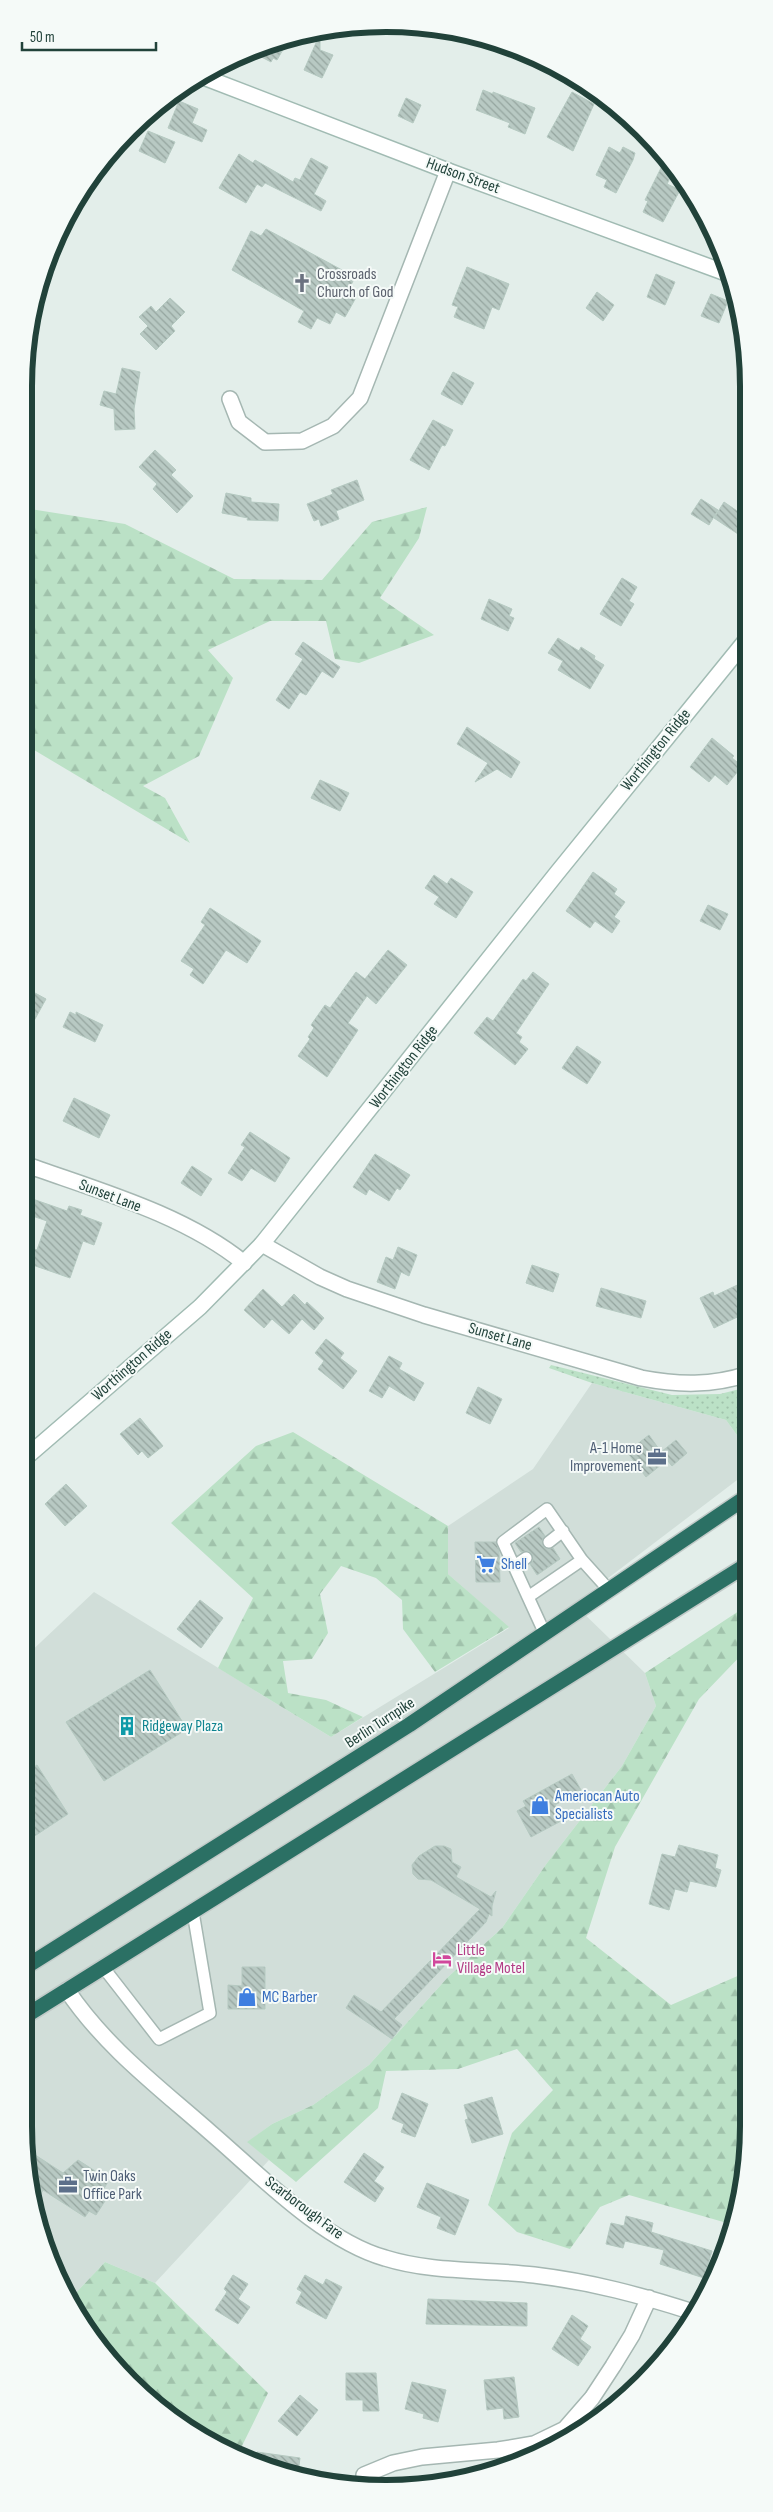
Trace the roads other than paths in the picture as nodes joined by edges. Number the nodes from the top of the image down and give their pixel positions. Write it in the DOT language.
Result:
graph roads {
  1 [pos="211,80"];
  2 [pos="448,171"];
  3 [pos="721,271"];
  4 [pos="230,399"];
  5 [pos="740,648"];
  6 [pos="32,1167"];
  7 [pos="262,1244"];
  8 [pos="244,1263"];
  9 [pos="740,1377"];
  10 [pos="32,1452"];
  11 [pos="740,1501"];
  12 [pos="563,1531"];
  13 [pos="549,1542"];
  14 [pos="526,1558"];
  15 [pos="582,1560"];
  16 [pos="514,1566"];
  17 [pos="740,1569"];
  18 [pos="609,1590"];
  19 [pos="528,1597"];
  20 [pos="545,1634"];
  21 [pos="193,1912"];
  22 [pos="32,1963"];
  23 [pos="103,1968"];
  24 [pos="67,1990"];
  25 [pos="32,2012"];
  26 [pos="649,2298"];
  27 [pos="688,2310"];
  28 [pos="364,2475"];
  1 -- 2 [label="street, Hudson Street"];
  2 -- 3 [label="street, Hudson Street"];
  2 -- 4 [label="street"];
  5 -- 7 [label="street, Worthington Ridge"];
  6 -- 8 [label="street, Sunset Lane"];
  7 -- 8 [label="street, Worthington Ridge"];
  7 -- 9 [label="street, Sunset Lane"];
  8 -- 10 [label="street, Worthington Ridge"];
  11 -- 18 [label="highway, Berlin Turnpike"];
  12 -- 13 [label="lane"];
  12 -- 15 [label="lane"];
  12 -- 16 [label="lane"];
  14 -- 16 [label="lane"];
  15 -- 18 [label="lane"];
  15 -- 19 [label="lane"];
  16 -- 19 [label="lane"];
  17 -- 21 [label="highway"];
  18 -- 20 [label="highway, Berlin Turnpike"];
  19 -- 20 [label="lane"];
  20 -- 22 [label="highway, Berlin Turnpike"];
  21 -- 23 [label="highway"];
  21 -- 23 [label="lane"];
  23 -- 24 [label="highway"];
  24 -- 25 [label="highway"];
  24 -- 26 [label="street, Scarborough Fare"];
  26 -- 27 [label="street, Scarborough Fare"];
  26 -- 28 [label="street"];
}
